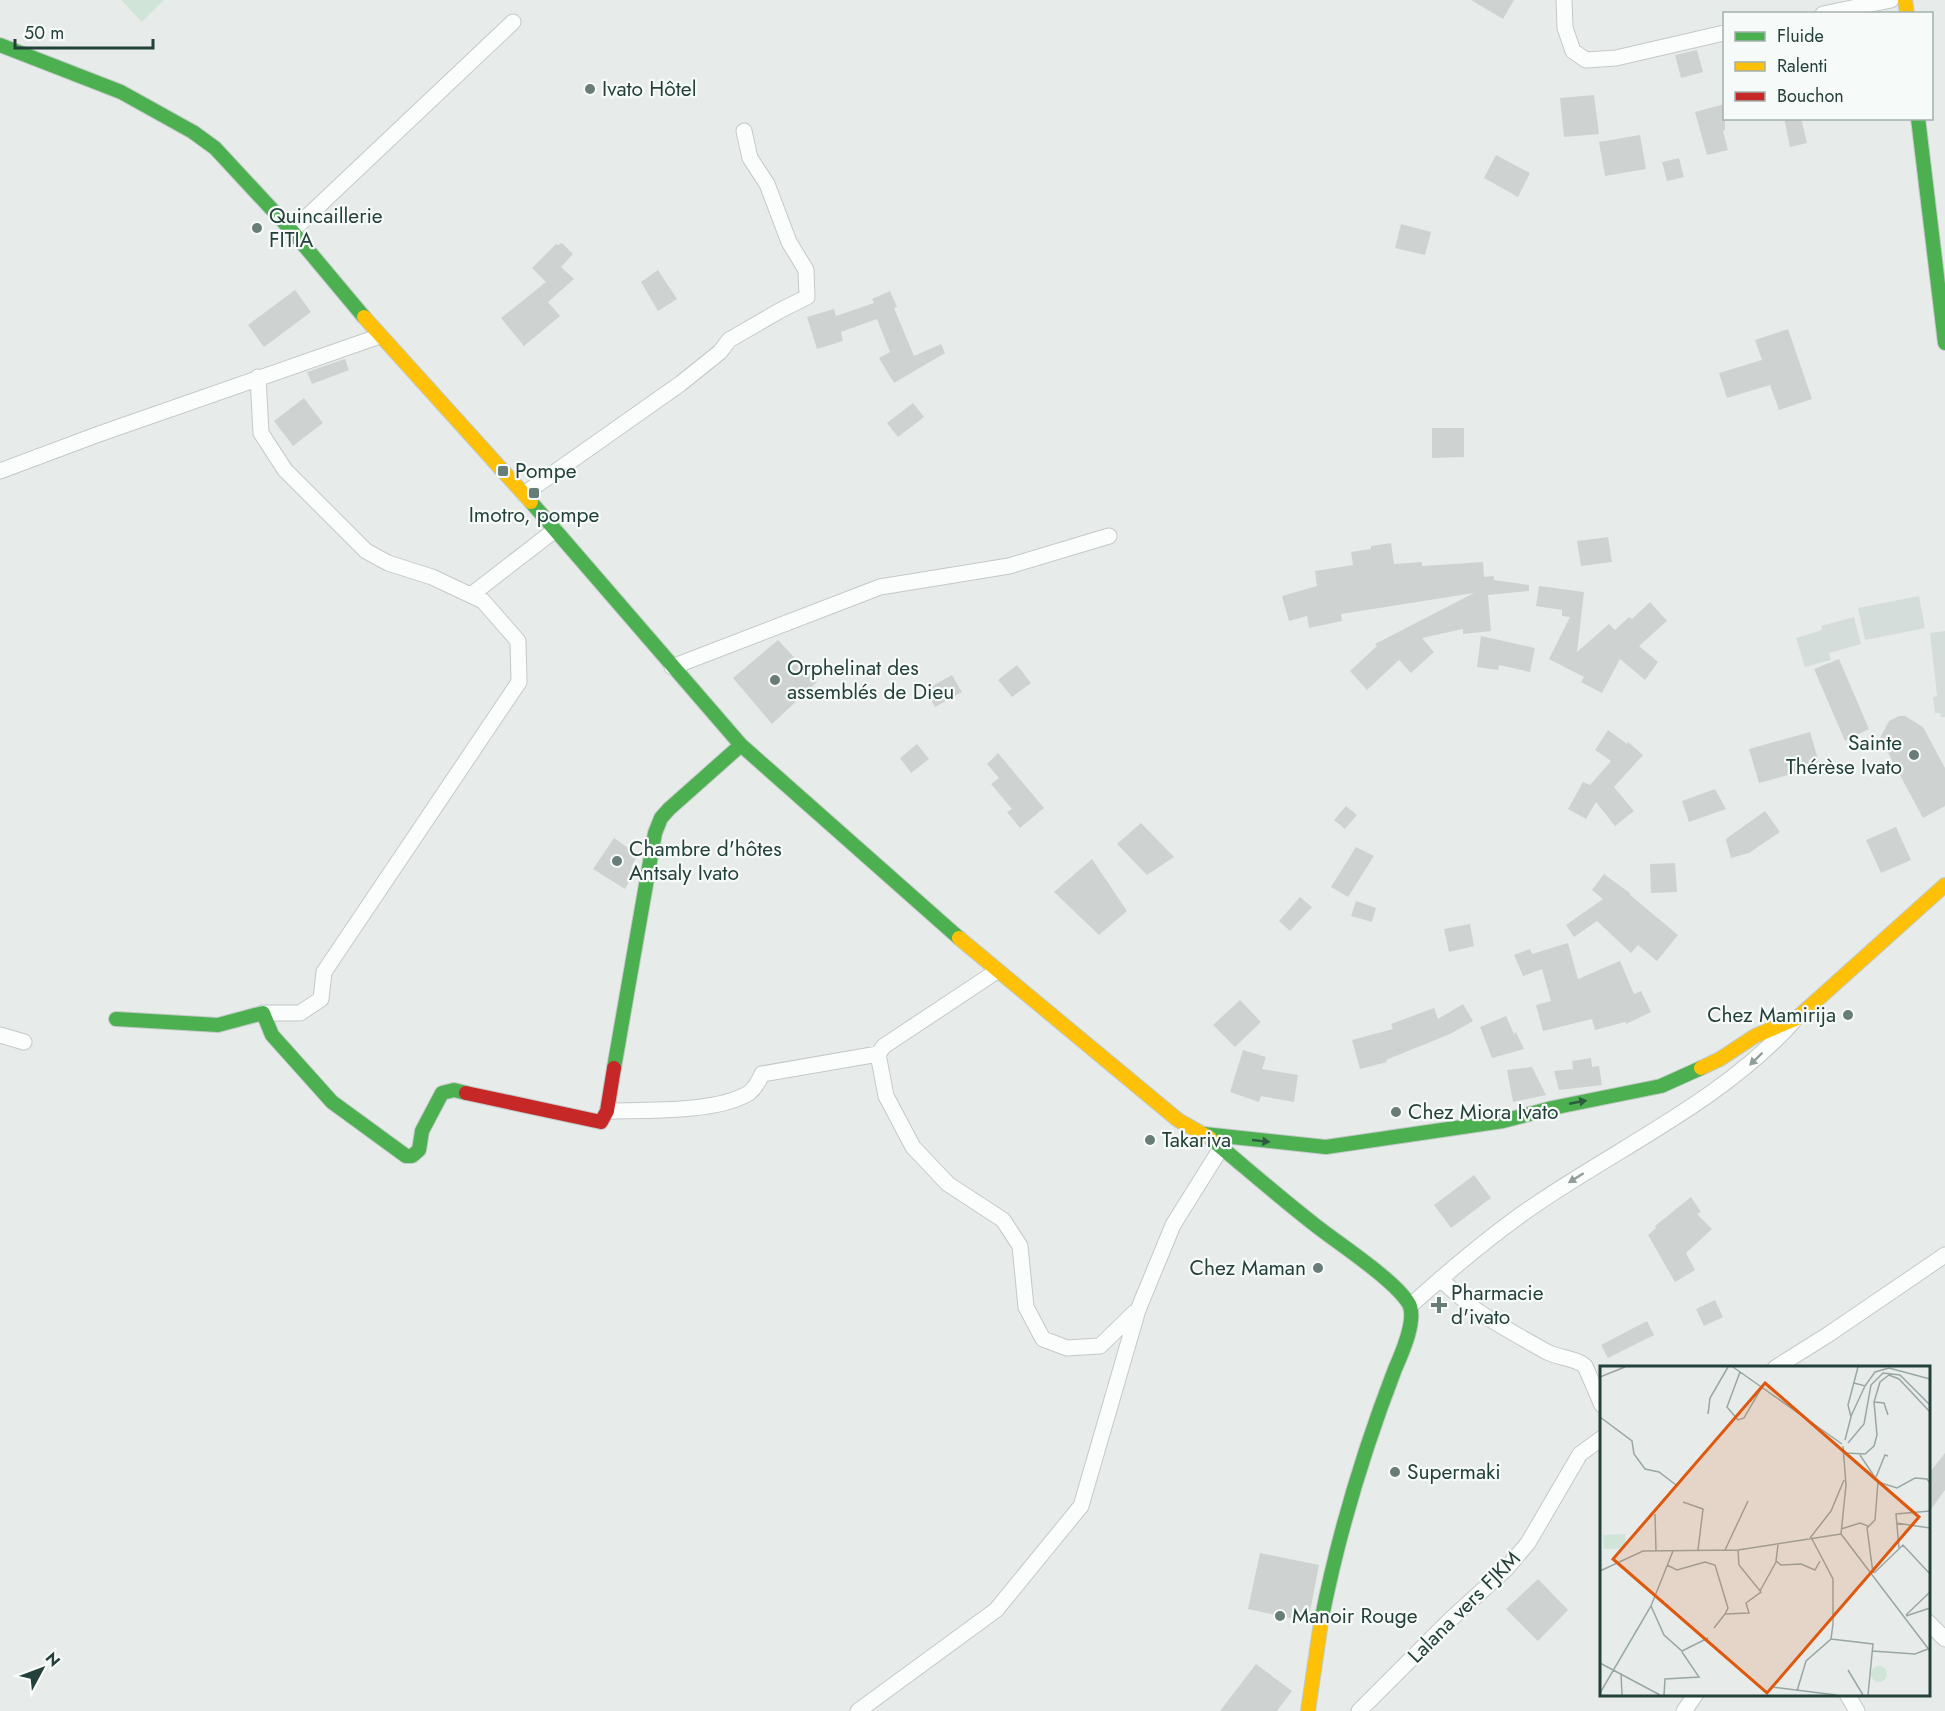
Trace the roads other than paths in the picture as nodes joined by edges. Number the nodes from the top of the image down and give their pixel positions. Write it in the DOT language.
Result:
graph roads {
  1 [pos="1564,0"];
  2 [pos="1891,0"];
  3 [pos="1833,12"];
  4 [pos="513,22"];
  5 [pos="1723,33"];
  6 [pos="0,45"];
  7 [pos="1918,120"];
  8 [pos="744,131"];
  9 [pos="292,231"];
  10 [pos="380,336"];
  11 [pos="1945,343"];
  12 [pos="258,377"];
  13 [pos="0,471"];
  14 [pos="524,494"];
  15 [pos="555,530"];
  16 [pos="1109,536"];
  17 [pos="471,595"];
  18 [pos="672,667"];
  19 [pos="741,744"];
  20 [pos="1944,889"];
  21 [pos="997,971"];
  22 [pos="263,1013"];
  23 [pos="116,1018"];
  24 [pos="1797,1018"];
  25 [pos="0,1035"];
  26 [pos="24,1042"];
  27 [pos="878,1054"];
  28 [pos="607,1112"];
  29 [pos="1203,1133"];
  30 [pos="1221,1148"];
  31 [pos="1945,1257"];
  32 [pos="1440,1279"];
  33 [pos="1410,1306"];
  34 [pos="1138,1310"];
  35 [pos="1778,1366"];
  36 [pos="1600,1400"];
  37 [pos="1600,1439"];
  38 [pos="1930,1623"];
  39 [pos="1945,1639"];
  40 [pos="1695,1696"];
  41 [pos="1848,1696"];
  42 [pos="858,1711"];
  43 [pos="1308,1711"];
  44 [pos="1359,1711"];
  45 [pos="1684,1711"];
  46 [pos="1857,1711"];
  1 -- 5 [label="street"];
  2 -- 3 [label="street"];
  4 -- 9 [label="street"];
  6 -- 9 [label="street"];
  7 -- 11 [label="street"];
  8 -- 14 [label="street"];
  9 -- 10 [label="street"];
  10 -- 12 [label="street"];
  10 -- 14 [label="street"];
  12 -- 13 [label="street"];
  12 -- 17 [label="street"];
  14 -- 15 [label="street"];
  15 -- 17 [label="street"];
  15 -- 18 [label="street"];
  16 -- 18 [label="street"];
  17 -- 22 [label="street"];
  18 -- 19 [label="street"];
  19 -- 21 [label="street"];
  19 -- 28 [label="street"];
  20 -- 24 [label="street"];
  21 -- 27 [label="street"];
  21 -- 29 [label="street"];
  22 -- 23 [label="street"];
  22 -- 28 [label="street"];
  29 -- 24 [label="street, one-way"];
  24 -- 32 [label="street, one-way"];
  25 -- 26 [label="street"];
  27 -- 28 [label="street"];
  27 -- 34 [label="street"];
  29 -- 30 [label="street"];
  30 -- 33 [label="street"];
  30 -- 34 [label="street"];
  31 -- 35 [label="street"];
  32 -- 33 [label="street"];
  32 -- 36 [label="street"];
  33 -- 43 [label="street"];
  34 -- 42 [label="street"];
  37 -- 44 [label="street, Lalana vers FJKM"];
  38 -- 39 [label="street"];
  40 -- 45 [label="street"];
  41 -- 46 [label="street"];
}
